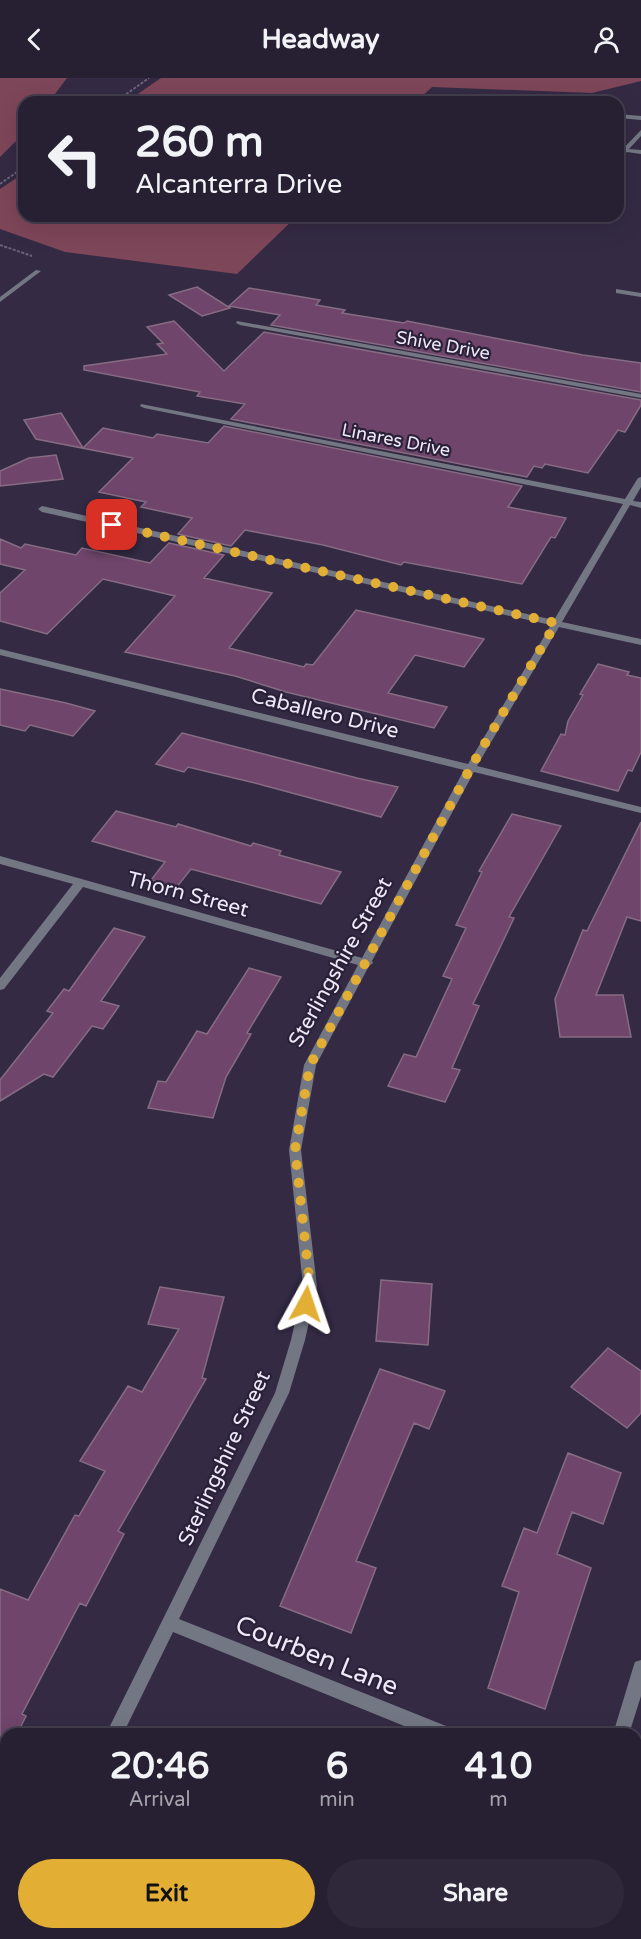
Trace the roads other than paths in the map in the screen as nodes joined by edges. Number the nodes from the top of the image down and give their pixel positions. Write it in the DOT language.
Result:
graph roads {
  1 [pos="624,117"];
  2 [pos="641,118"];
  3 [pos="641,132"];
  4 [pos="625,150"];
  5 [pos="641,152"];
  6 [pos="38,271"];
  7 [pos="619,291"];
  8 [pos="641,295"];
  9 [pos="0,300"];
  10 [pos="240,323"];
  11 [pos="641,396"];
  12 [pos="144,406"];
  13 [pos="641,480"];
  14 [pos="627,502"];
  15 [pos="641,505"];
  16 [pos="42,509"];
  17 [pos="556,623"];
  18 [pos="641,642"];
  19 [pos="0,652"];
  20 [pos="471,767"];
  21 [pos="641,810"];
  22 [pos="0,860"];
  23 [pos="79,884"];
  24 [pos="367,963"];
  25 [pos="0,986"];
  26 [pos="170,1623"];
  27 [pos="641,1668"];
  28 [pos="117,1728"];
  29 [pos="431,1728"];
  30 [pos="623,1728"];
  1 -- 2 [label="street"];
  3 -- 4 [label="street"];
  4 -- 5 [label="street"];
  6 -- 9 [label="street"];
  7 -- 8 [label="street"];
  10 -- 11 [label="street, Shive Drive"];
  12 -- 14 [label="street, Linares Drive"];
  13 -- 14 [label="street, Sterlingshire Street"];
  14 -- 15 [label="street, Linares Drive"];
  14 -- 17 [label="street, Sterlingshire Street"];
  16 -- 17 [label="street"];
  17 -- 18 [label="street"];
  17 -- 20 [label="street, Sterlingshire Street"];
  19 -- 20 [label="street, Caballero Drive"];
  20 -- 21 [label="street, Caballero Drive"];
  20 -- 24 [label="street, Sterlingshire Street"];
  22 -- 23 [label="street, Thorn Street"];
  23 -- 24 [label="street, Thorn Street"];
  23 -- 25 [label="street"];
  24 -- 26 [label="street, Sterlingshire Street"];
  26 -- 28 [label="street, Sterlingshire Street"];
  26 -- 29 [label="street, Courben Lane"];
  27 -- 30 [label="street"];
}
